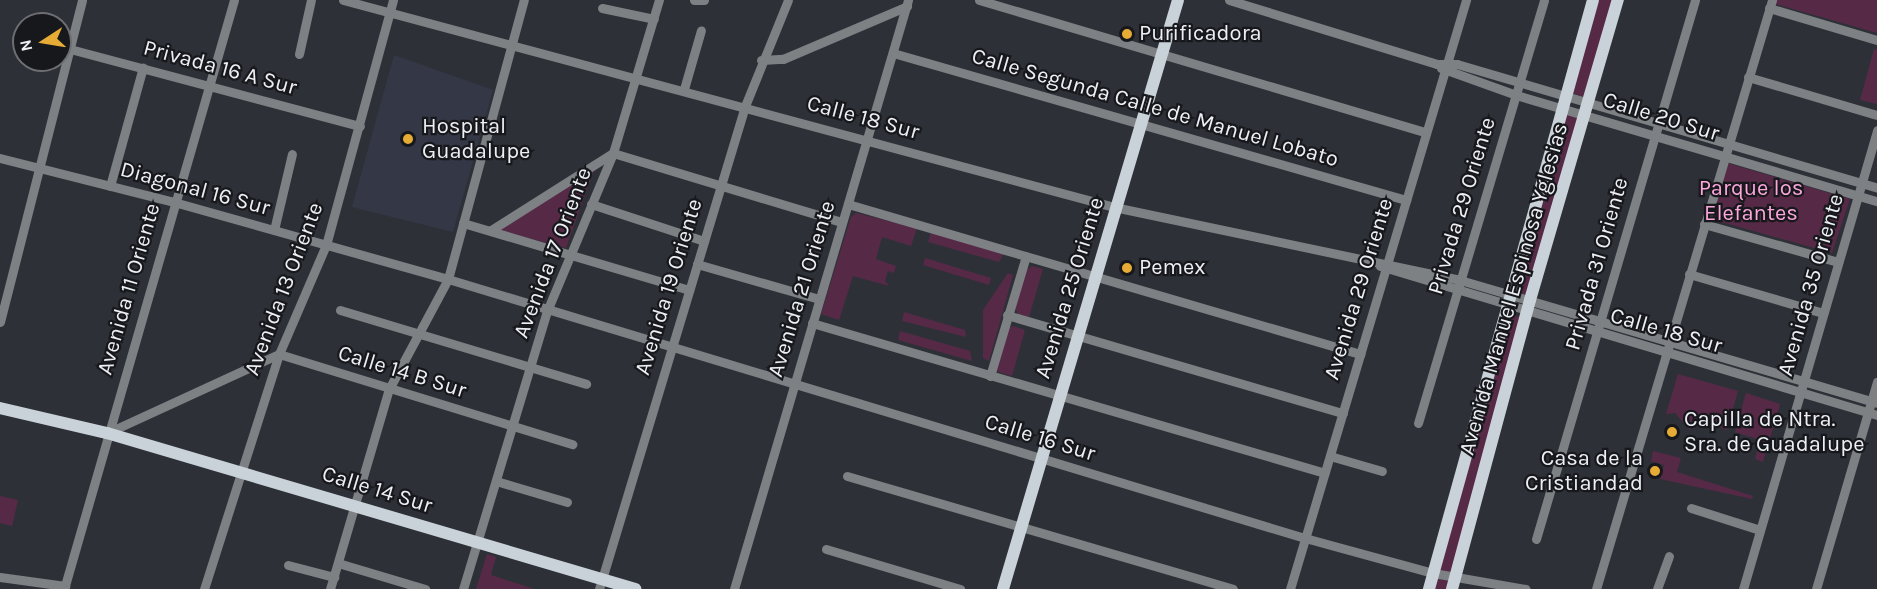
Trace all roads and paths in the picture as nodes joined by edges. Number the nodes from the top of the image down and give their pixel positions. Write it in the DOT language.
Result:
graph roads {
  1 [pos="82,0"];
  2 [pos="234,0"];
  3 [pos="311,0"];
  4 [pos="344,0"];
  5 [pos="393,0"];
  6 [pos="524,0"];
  7 [pos="659,0"];
  8 [pos="694,0"];
  9 [pos="704,0"];
  10 [pos="788,0"];
  11 [pos="980,0"];
  12 [pos="1178,0"];
  13 [pos="1229,0"];
  14 [pos="1466,0"];
  15 [pos="1544,0"];
  16 [pos="1593,0"];
  17 [pos="1618,0"];
  18 [pos="1695,0"];
  19 [pos="908,3"];
  20 [pos="1770,4"];
  21 [pos="602,8"];
  22 [pos="389,13"];
  23 [pos="654,19"];
  24 [pos="700,30"];
  25 [pos="1877,40"];
  26 [pos="72,41"];
  27 [pos="512,44"];
  28 [pos="72,49"];
  29 [pos="893,53"];
  30 [pos="299,54"];
  31 [pos="1162,54"];
  32 [pos="761,60"];
  33 [pos="1448,61"];
  34 [pos="1437,64"];
  35 [pos="143,67"];
  36 [pos="64,72"];
  37 [pos="1444,72"];
  38 [pos="638,76"];
  39 [pos="1748,77"];
  40 [pos="210,84"];
  41 [pos="1519,84"];
  42 [pos="684,89"];
  43 [pos="1516,95"];
  44 [pos="1564,103"];
  45 [pos="745,106"];
  46 [pos="1587,109"];
  47 [pos="1877,114"];
  48 [pos="1141,124"];
  49 [pos="1659,125"];
  50 [pos="360,126"];
  51 [pos="1877,130"];
  52 [pos="1426,132"];
  53 [pos="1655,136"];
  54 [pos="867,139"];
  55 [pos="1726,145"];
  56 [pos="613,153"];
  57 [pos="292,154"];
  58 [pos="1724,156"];
  59 [pos="0,159"];
  60 [pos="40,169"];
  61 [pos="1861,183"];
  62 [pos="110,186"];
  63 [pos="719,187"];
  64 [pos="1877,188"];
  65 [pos="1858,195"];
  66 [pos="1406,200"];
  67 [pos="1877,201"];
  68 [pos="174,202"];
  69 [pos="591,204"];
  70 [pos="848,204"];
  71 [pos="1117,207"];
  72 [pos="842,222"];
  73 [pos="463,223"];
  74 [pos="1704,224"];
  75 [pos="274,230"];
  76 [pos="491,230"];
  77 [pos="704,241"];
  78 [pos="326,245"];
  79 [pos="569,256"];
  80 [pos="1026,256"];
  81 [pos="1838,262"];
  82 [pos="697,264"];
  83 [pos="1386,266"];
  84 [pos="1689,274"];
  85 [pos="1096,277"];
  86 [pos="448,279"];
  87 [pos="1460,279"];
  88 [pos="689,290"];
  89 [pos="1457,290"];
  90 [pos="819,299"];
  91 [pos="1508,300"];
  92 [pos="1528,306"];
  93 [pos="340,310"];
  94 [pos="547,311"];
  95 [pos="1823,313"];
  96 [pos="1007,315"];
  97 [pos="1602,321"];
  98 [pos="0,322"];
  99 [pos="812,323"];
  100 [pos="1598,332"];
  101 [pos="419,334"];
  102 [pos="1079,335"];
  103 [pos="1671,341"];
  104 [pos="671,348"];
  105 [pos="1667,352"];
  106 [pos="279,354"];
  107 [pos="1360,354"];
  108 [pos="531,367"];
  109 [pos="990,376"];
  110 [pos="1803,381"];
  111 [pos="1877,382"];
  112 [pos="586,384"];
  113 [pos="793,385"];
  114 [pos="389,389"];
  115 [pos="1800,391"];
  116 [pos="1060,396"];
  117 [pos="1874,402"];
  118 [pos="0,408"];
  119 [pos="1343,413"];
  120 [pos="1873,413"];
  121 [pos="1418,423"];
  122 [pos="514,426"];
  123 [pos="107,433"];
  124 [pos="572,444"];
  125 [pos="1330,456"];
  126 [pos="1042,459"];
  127 [pos="1382,471"];
  128 [pos="240,472"];
  129 [pos="1325,473"];
  130 [pos="847,476"];
  131 [pos="496,481"];
  132 [pos="567,502"];
  133 [pos="357,506"];
  134 [pos="1691,508"];
  135 [pos="1021,529"];
  136 [pos="1760,530"];
  137 [pos="1305,538"];
  138 [pos="1536,539"];
  139 [pos="477,542"];
  140 [pos="826,549"];
  141 [pos="1669,556"];
  142 [pos="338,563"];
  143 [pos="288,565"];
  144 [pos="1433,573"];
  145 [pos="0,577"];
  146 [pos="333,577"];
  147 [pos="601,584"];
  148 [pos="1453,584"];
  149 [pos="64,587"];
  150 [pos="204,589"];
  151 [pos="330,589"];
  152 [pos="425,589"];
  153 [pos="463,589"];
  154 [pos="635,589"];
  155 [pos="734,589"];
  156 [pos="960,589"];
  157 [pos="1003,589"];
  158 [pos="1233,589"];
  159 [pos="1290,589"];
  160 [pos="1429,589"];
  161 [pos="1526,589"];
  162 [pos="1596,589"];
  163 [pos="1657,589"];
  164 [pos="1743,589"];
  165 [pos="1816,589"];
  1 -- 26 [label="street"];
  2 -- 40 [label="street, Avenida 11 Oriente"];
  3 -- 30 [label="street"];
  4 -- 22 [label="street, Calle 18 Sur"];
  5 -- 22 [label="street, Avenida 13 Oriente"];
  6 -- 27 [label="street"];
  7 -- 23 [label="street, Avenida 17 Oriente"];
  8 -- 9 [label="street"];
  10 -- 32 [label="street, Avenida 19 Oriente"];
  11 -- 31 [label="street"];
  12 -- 31 [label="main road, Avenida 25 Oriente"];
  13 -- 34 [label="street"];
  14 -- 33 [label="street, Avenida 29 Oriente"];
  15 -- 41 [label="street, Privada 29 Oriente"];
  16 -- 44 [label="main road, Avenida Manuel Espinosa Yglesias"];
  17 -- 46 [label="main road, Avenida Manuel Espinosa Yglesias"];
  18 -- 49 [label="street, Privada 31 Oriente"];
  19 -- 29 [label="street, Avenida 21 Oriente"];
  19 -- 32 [label="street"];
  20 -- 25 [label="street"];
  20 -- 39 [label="street"];
  21 -- 23 [label="street"];
  22 -- 27 [label="street, Calle 18 Sur"];
  22 -- 50 [label="street, Avenida 13 Oriente"];
  23 -- 38 [label="street, Avenida 17 Oriente"];
  24 -- 42 [label="street"];
  27 -- 38 [label="street, Calle 18 Sur"];
  27 -- 73 [label="street"];
  28 -- 35 [label="street, Privada 16 A Sur"];
  29 -- 48 [label="street, Calle Segunda Calle de Manuel Lobato"];
  29 -- 54 [label="street, Avenida 21 Oriente"];
  31 -- 48 [label="main road, Avenida 25 Oriente"];
  31 -- 52 [label="street"];
  32 -- 45 [label="street, Avenida 19 Oriente"];
  33 -- 34 [label="street"];
  33 -- 37 [label="street, Avenida 29 Oriente"];
  33 -- 41 [label="street, Calle 20 Sur"];
  34 -- 37 [label="street"];
  35 -- 40 [label="street, Privada 16 A Sur"];
  35 -- 62 [label="street"];
  36 -- 60 [label="street"];
  37 -- 43 [label="street, Calle 20 Sur"];
  37 -- 52 [label="street, Avenida 29 Oriente"];
  38 -- 42 [label="street, Calle 18 Sur"];
  38 -- 56 [label="street, Avenida 17 Oriente"];
  39 -- 47 [label="street"];
  39 -- 55 [label="street"];
  40 -- 50 [label="street, Privada 16 A Sur"];
  40 -- 68 [label="street, Avenida 11 Oriente"];
  41 -- 43 [label="street, Privada 29 Oriente"];
  41 -- 44 [label="street, Calle 20 Sur"];
  42 -- 45 [label="street, Calle 18 Sur"];
  43 -- 44 [label="street, Calle 20 Sur"];
  43 -- 87 [label="street, Privada 29 Oriente"];
  44 -- 46 [label="street, Calle 20 Sur"];
  44 -- 91 [label="main road, Avenida Manuel Espinosa Yglesias"];
  45 -- 54 [label="street, Calle 18 Sur"];
  45 -- 63 [label="street, Avenida 19 Oriente"];
  46 -- 49 [label="street, Calle 20 Sur"];
  46 -- 53 [label="street, Calle 20 Sur"];
  46 -- 92 [label="main road, Avenida Manuel Espinosa Yglesias"];
  48 -- 66 [label="street, Calle Segunda Calle de Manuel Lobato"];
  48 -- 71 [label="main road, Avenida 25 Oriente"];
  49 -- 53 [label="street, Privada 31 Oriente"];
  49 -- 55 [label="street, Calle 20 Sur"];
  50 -- 78 [label="street, Avenida 13 Oriente"];
  51 -- 61 [label="street, Avenida 35 Oriente"];
  52 -- 66 [label="street, Avenida 29 Oriente"];
  53 -- 58 [label="street, Calle 20 Sur"];
  53 -- 97 [label="street, Privada 31 Oriente"];
  54 -- 70 [label="street, Avenida 21 Oriente"];
  54 -- 71 [label="street, Calle 18 Sur"];
  55 -- 58 [label="street"];
  55 -- 61 [label="street, Calle 20 Sur"];
  56 -- 63 [label="street"];
  56 -- 69 [label="street, Avenida 17 Oriente"];
  56 -- 76 [label="street"];
  57 -- 75 [label="street"];
  58 -- 65 [label="street, Calle 20 Sur"];
  58 -- 74 [label="street"];
  59 -- 60 [label="street, Diagonal 16 Sur"];
  60 -- 62 [label="street, Diagonal 16 Sur"];
  60 -- 98 [label="street"];
  61 -- 64 [label="street, Calle 20 Sur"];
  61 -- 65 [label="street, Avenida 35 Oriente"];
  62 -- 68 [label="street, Diagonal 16 Sur"];
  63 -- 72 [label="street"];
  63 -- 77 [label="street, Avenida 19 Oriente"];
  65 -- 67 [label="street, Calle 20 Sur"];
  65 -- 81 [label="street, Avenida 35 Oriente"];
  66 -- 83 [label="street, Avenida 29 Oriente"];
  68 -- 75 [label="street, Diagonal 16 Sur"];
  68 -- 123 [label="street, Avenida 11 Oriente"];
  69 -- 77 [label="street"];
  69 -- 79 [label="street, Avenida 17 Oriente"];
  70 -- 72 [label="street, Avenida 21 Oriente"];
  70 -- 80 [label="street"];
  71 -- 83 [label="street, Calle 18 Sur"];
  71 -- 85 [label="main road, Avenida 25 Oriente"];
  72 -- 90 [label="street, Avenida 21 Oriente"];
  73 -- 76 [label="street"];
  73 -- 86 [label="street"];
  74 -- 81 [label="street"];
  74 -- 84 [label="street"];
  75 -- 78 [label="street, Diagonal 16 Sur"];
  76 -- 79 [label="street"];
  77 -- 82 [label="street, Avenida 19 Oriente"];
  78 -- 86 [label="street, Diagonal 16 Sur"];
  78 -- 106 [label="street, Avenida 13 Oriente"];
  79 -- 88 [label="street"];
  79 -- 94 [label="street, Avenida 17 Oriente"];
  80 -- 85 [label="street"];
  80 -- 96 [label="street"];
  81 -- 95 [label="street, Avenida 35 Oriente"];
  82 -- 88 [label="street, Avenida 19 Oriente"];
  82 -- 90 [label="street"];
  83 -- 87 [label="street, Calle 18 Sur"];
  83 -- 89 [label="street, Calle 18 Sur"];
  83 -- 107 [label="street, Avenida 29 Oriente"];
  84 -- 95 [label="street"];
  84 -- 103 [label="street"];
  85 -- 102 [label="main road, Avenida 25 Oriente"];
  85 -- 107 [label="street"];
  86 -- 94 [label="street, Diagonal 16 Sur"];
  86 -- 101 [label="street"];
  87 -- 89 [label="street, Privada 29 Oriente"];
  87 -- 91 [label="street, Calle 18 Sur"];
  88 -- 104 [label="street, Avenida 19 Oriente"];
  89 -- 91 [label="street, Calle 18 Sur"];
  89 -- 121 [label="street, Privada 29 Oriente"];
  90 -- 99 [label="street, Avenida 21 Oriente"];
  91 -- 92 [label="street, Calle 18 Sur"];
  91 -- 144 [label="main road, Avenida Manuel Espinosa Yglesias"];
  92 -- 97 [label="street, Calle 18 Sur"];
  92 -- 100 [label="street, Calle 18 Sur"];
  92 -- 148 [label="main road, Avenida Manuel Espinosa Yglesias"];
  93 -- 101 [label="street"];
  94 -- 104 [label="street, Calle 16 Sur"];
  94 -- 108 [label="street, Avenida 17 Oriente"];
  95 -- 110 [label="street, Avenida 35 Oriente"];
  96 -- 102 [label="street"];
  96 -- 109 [label="street"];
  97 -- 100 [label="street, Privada 31 Oriente"];
  97 -- 103 [label="street, Calle 18 Sur"];
  99 -- 109 [label="street"];
  99 -- 113 [label="street, Avenida 21 Oriente"];
  100 -- 105 [label="street, Calle 18 Sur"];
  100 -- 138 [label="street, Privada 31 Oriente"];
  101 -- 108 [label="street"];
  101 -- 114 [label="street"];
  102 -- 116 [label="main road, Avenida 25 Oriente"];
  102 -- 119 [label="street"];
  103 -- 105 [label="street"];
  103 -- 110 [label="street, Calle 18 Sur"];
  104 -- 113 [label="street, Calle 16 Sur"];
  104 -- 147 [label="street, Avenida 19 Oriente"];
  105 -- 115 [label="street, Calle 18 Sur"];
  105 -- 162 [label="street"];
  106 -- 114 [label="street, Calle 14 B Sur"];
  106 -- 123 [label="street"];
  106 -- 128 [label="street, Avenida 13 Oriente"];
  107 -- 119 [label="street, Avenida 29 Oriente"];
  108 -- 112 [label="street"];
  108 -- 122 [label="street, Avenida 17 Oriente"];
  109 -- 116 [label="street"];
  110 -- 115 [label="street, Avenida 35 Oriente"];
  110 -- 117 [label="street, Calle 18 Sur"];
  111 -- 117 [label="street"];
  113 -- 126 [label="street, Calle 16 Sur"];
  113 -- 155 [label="street, Avenida 21 Oriente"];
  114 -- 122 [label="street, Calle 14 B Sur"];
  114 -- 133 [label="street"];
  115 -- 120 [label="street, Calle 18 Sur"];
  115 -- 136 [label="street, Avenida 35 Oriente"];
  116 -- 126 [label="main road, Avenida 25 Oriente"];
  116 -- 129 [label="street"];
  117 -- 120 [label="street"];
  118 -- 123 [label="main road, Calle 14 Sur"];
  119 -- 125 [label="street, Avenida 29 Oriente"];
  120 -- 165 [label="street"];
  122 -- 124 [label="street, Calle 14 B Sur"];
  122 -- 131 [label="street, Avenida 17 Oriente"];
  123 -- 128 [label="main road, Calle 14 Sur"];
  123 -- 149 [label="street, Avenida 11 Oriente"];
  125 -- 127 [label="street"];
  125 -- 129 [label="street, Avenida 29 Oriente"];
  126 -- 135 [label="main road, Avenida 25 Oriente"];
  126 -- 137 [label="street, Calle 16 Sur"];
  128 -- 133 [label="main road, Calle 14 Sur"];
  128 -- 150 [label="street, Avenida 13 Oriente"];
  129 -- 137 [label="street, Avenida 29 Oriente"];
  130 -- 135 [label="street"];
  131 -- 132 [label="street"];
  131 -- 139 [label="street, Avenida 17 Oriente"];
  133 -- 139 [label="main road, Calle 14 Sur"];
  133 -- 142 [label="street"];
  134 -- 136 [label="street"];
  135 -- 157 [label="main road, Avenida 25 Oriente"];
  135 -- 158 [label="street"];
  136 -- 164 [label="street, Avenida 35 Oriente"];
  137 -- 144 [label="street, Calle 16 Sur"];
  137 -- 159 [label="street, Avenida 29 Oriente"];
  139 -- 147 [label="main road, Calle 14 Sur"];
  139 -- 153 [label="street, Avenida 17 Oriente"];
  140 -- 156 [label="street"];
  141 -- 163 [label="street"];
  142 -- 146 [label="street"];
  142 -- 152 [label="street"];
  143 -- 146 [label="street"];
  144 -- 148 [label="street, Calle 16 Sur"];
  144 -- 160 [label="main road, Avenida Manuel Espinosa Yglesias"];
  145 -- 149 [label="street"];
  146 -- 151 [label="street"];
  147 -- 154 [label="main road, Calle 14 Sur"];
  148 -- 161 [label="street, Calle 16 Sur"];
}
